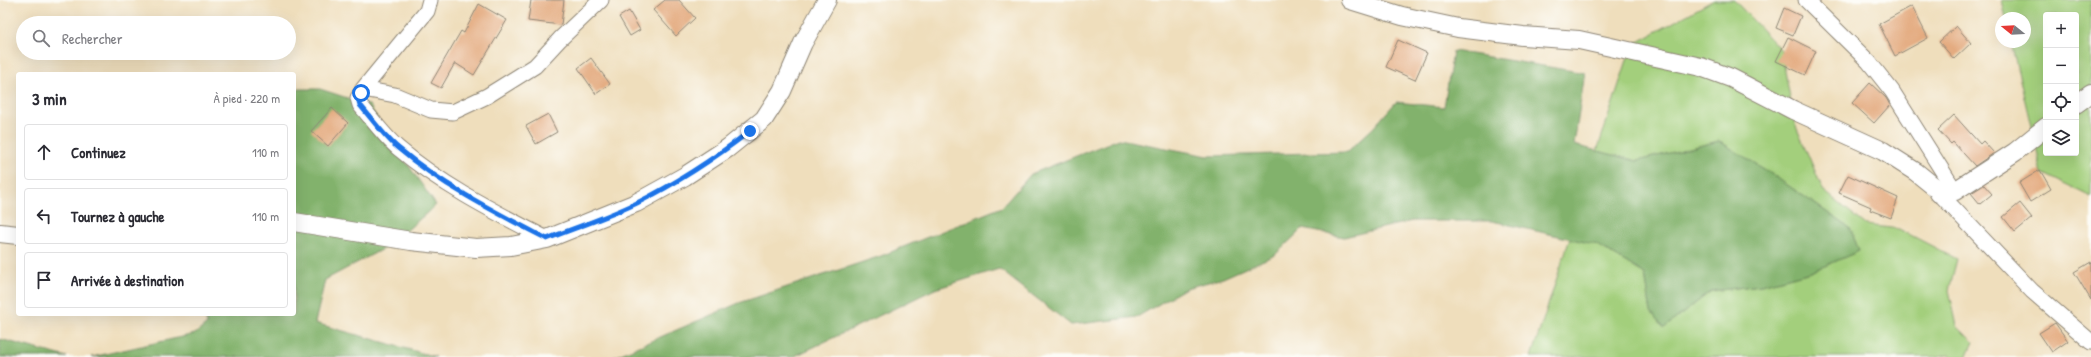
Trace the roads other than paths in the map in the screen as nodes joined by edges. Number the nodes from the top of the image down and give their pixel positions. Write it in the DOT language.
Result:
graph roads {
  1 [pos="430,0"];
  2 [pos="601,0"];
  3 [pos="827,0"];
  4 [pos="1350,0"];
  5 [pos="1806,0"];
  6 [pos="362,89"];
  7 [pos="2091,93"];
  8 [pos="2079,102"];
  9 [pos="2043,129"];
  10 [pos="1947,192"];
  11 [pos="296,222"];
  12 [pos="0,233"];
  13 [pos="16,235"];
  14 [pos="547,239"];
  15 [pos="2091,342"];
  1 -- 6 [label="street"];
  2 -- 6 [label="street"];
  3 -- 14 [label="street"];
  4 -- 10 [label="street"];
  5 -- 10 [label="street"];
  6 -- 14 [label="street"];
  7 -- 8 [label="street"];
  9 -- 10 [label="street"];
  10 -- 15 [label="street"];
  11 -- 14 [label="street"];
  12 -- 13 [label="street"];
}
